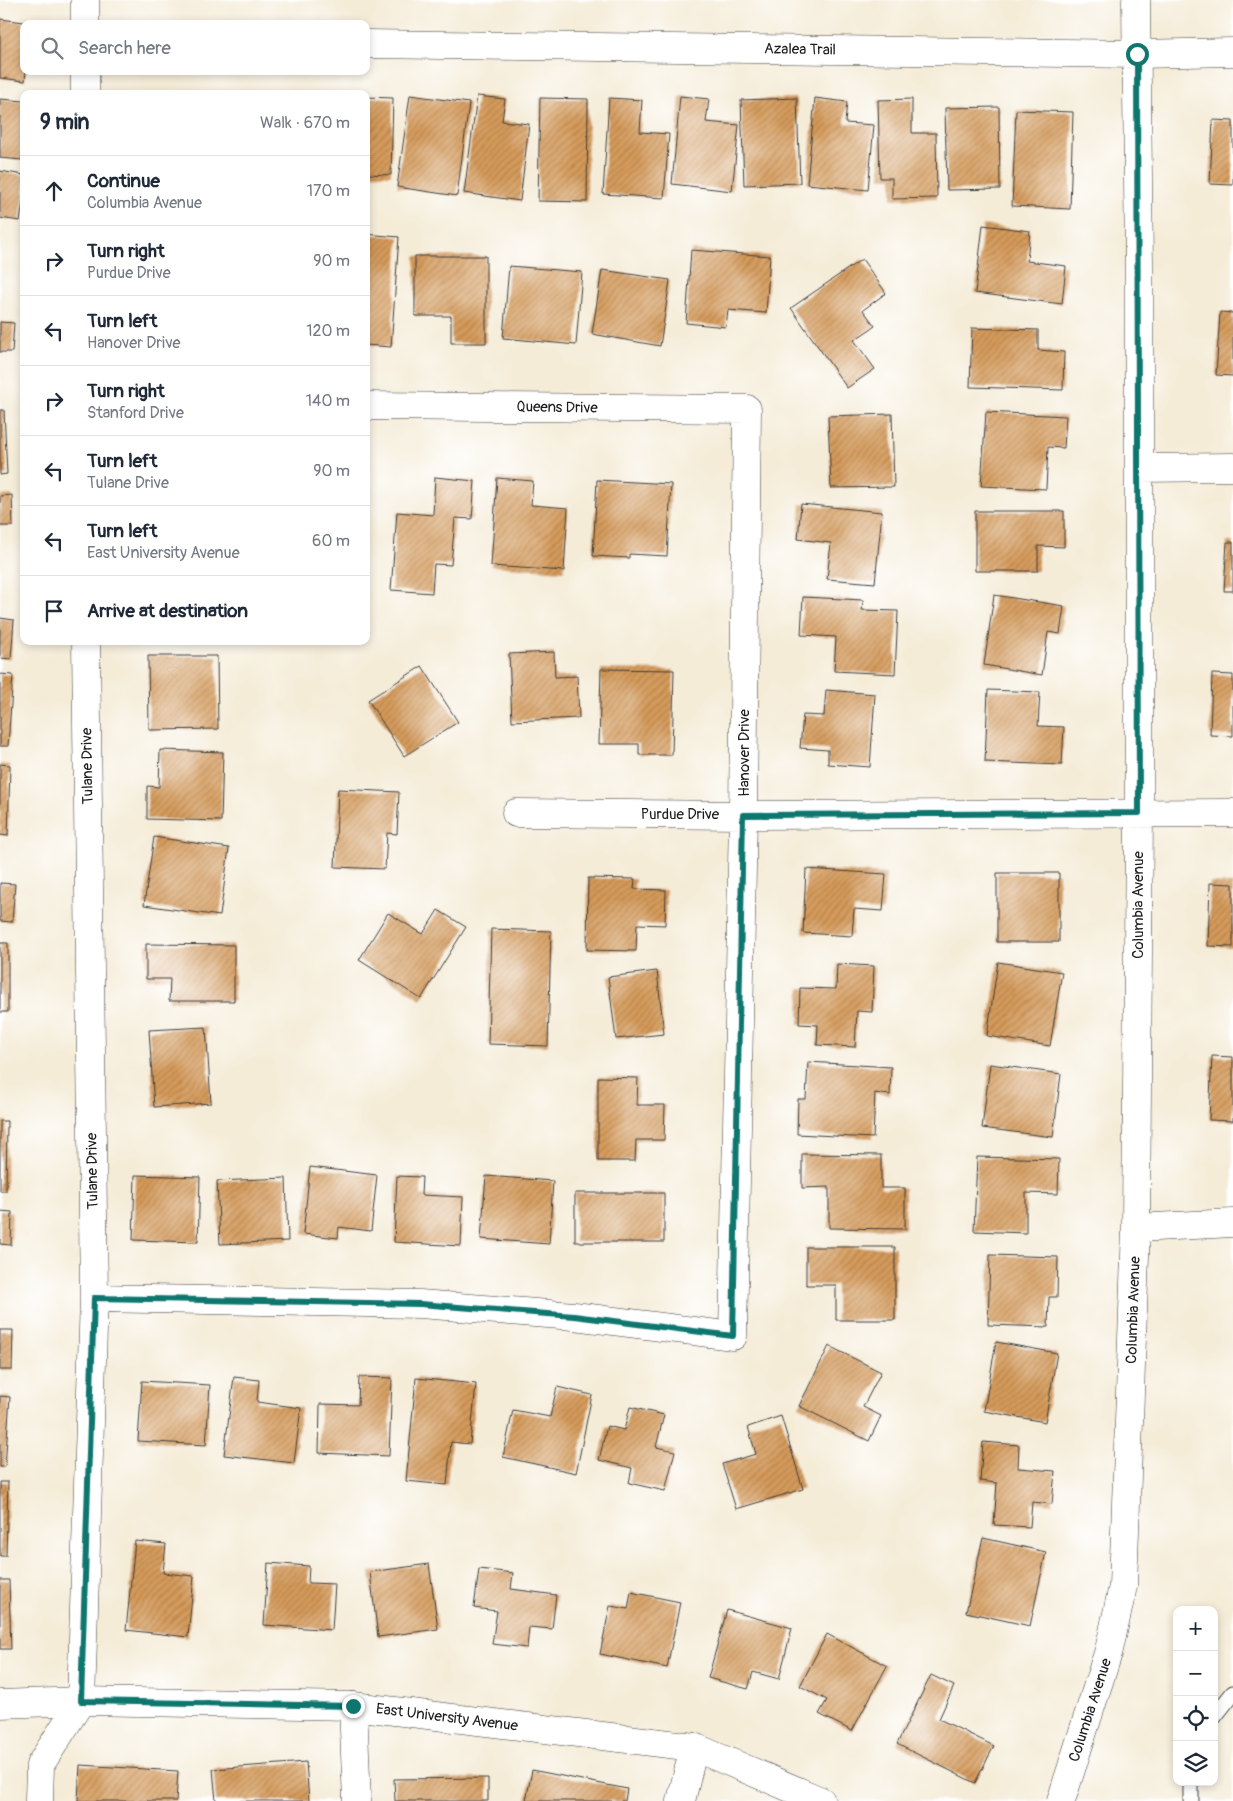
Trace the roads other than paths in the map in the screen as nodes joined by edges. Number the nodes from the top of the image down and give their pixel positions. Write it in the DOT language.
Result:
graph roads {
  1 [pos="85,0"];
  2 [pos="1136,0"];
  3 [pos="85,20"];
  4 [pos="370,44"];
  5 [pos="1233,52"];
  6 [pos="1137,54"];
  7 [pos="85,75"];
  8 [pos="85,90"];
  9 [pos="370,406"];
  10 [pos="747,409"];
  11 [pos="1233,467"];
  12 [pos="1139,468"];
  13 [pos="86,645"];
  14 [pos="516,813"];
  15 [pos="1139,813"];
  16 [pos="1233,813"];
  17 [pos="743,815"];
  18 [pos="1233,1223"];
  19 [pos="1136,1228"];
  20 [pos="94,1298"];
  21 [pos="1233,1693"];
  22 [pos="81,1701"];
  23 [pos="0,1704"];
  24 [pos="353,1706"];
  25 [pos="1218,1712"];
  26 [pos="694,1747"];
  27 [pos="1191,1786"];
  28 [pos="39,1801"];
  29 [pos="356,1801"];
  30 [pos="681,1801"];
  31 [pos="821,1801"];
  32 [pos="1061,1801"];
  33 [pos="1191,1801"];
  1 -- 3 [label="street"];
  2 -- 6 [label="street, Columbia Avenue"];
  4 -- 6 [label="street, Azalea Trail"];
  5 -- 6 [label="street, Azalea Trail"];
  6 -- 12 [label="street, Columbia Avenue"];
  7 -- 8 [label="street"];
  9 -- 10 [label="street, Queens Drive"];
  10 -- 17 [label="street, Hanover Drive"];
  11 -- 12 [label="street"];
  12 -- 15 [label="street, Columbia Avenue"];
  13 -- 20 [label="street, Tulane Drive"];
  14 -- 17 [label="street, Purdue Drive"];
  15 -- 16 [label="street, Purdue Drive"];
  15 -- 17 [label="street, Purdue Drive"];
  15 -- 19 [label="street, Columbia Avenue"];
  17 -- 20 [label="street, Hanover Drive"];
  18 -- 19 [label="street"];
  19 -- 32 [label="street, Columbia Avenue"];
  20 -- 22 [label="street, Tulane Drive"];
  21 -- 25 [label="lane"];
  22 -- 23 [label="street, East University Avenue"];
  22 -- 24 [label="street, East University Avenue"];
  22 -- 28 [label="street"];
  24 -- 26 [label="street, East University Avenue"];
  24 -- 29 [label="street"];
  26 -- 30 [label="street"];
  26 -- 31 [label="street, East University Avenue"];
  27 -- 33 [label="lane"];
}
